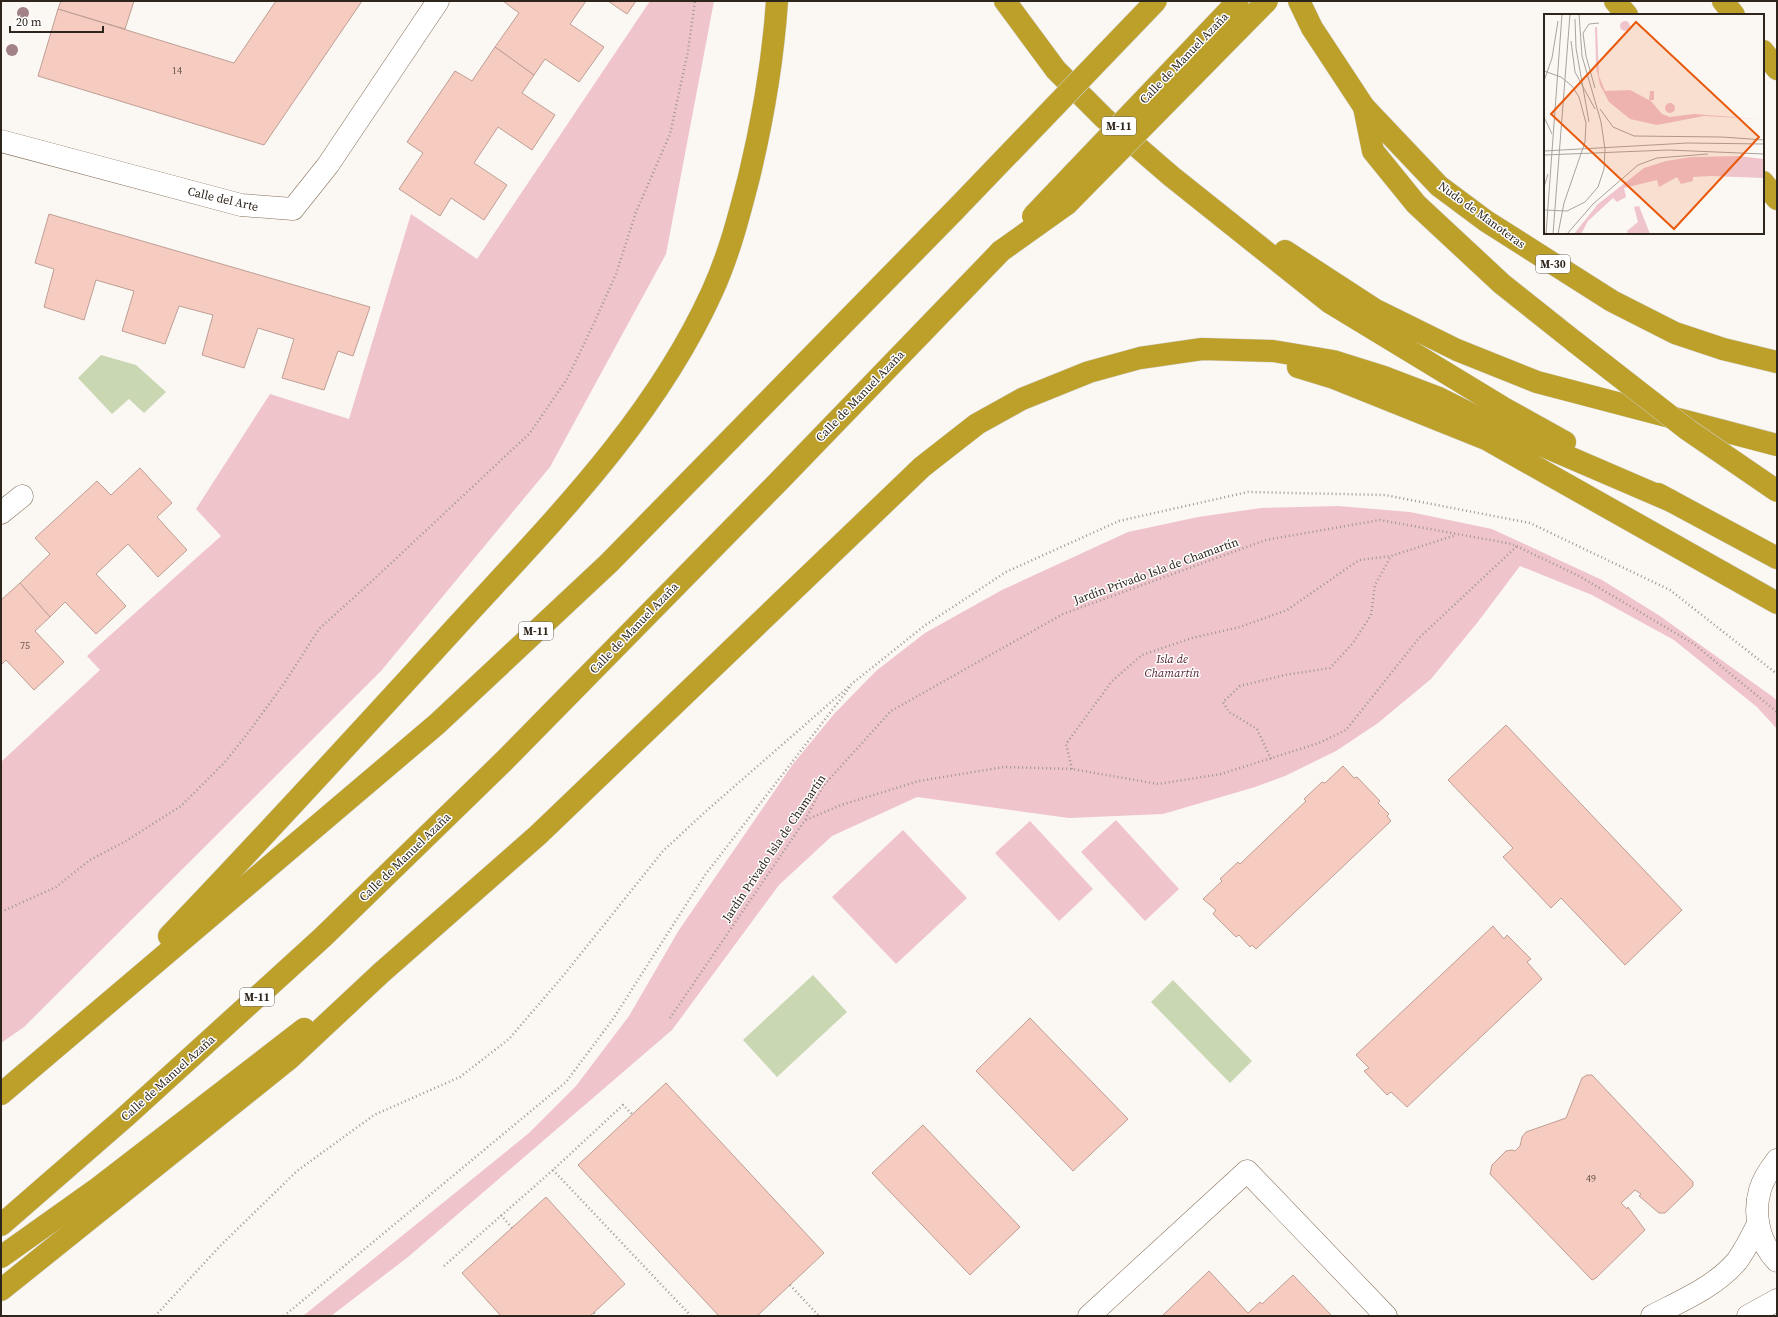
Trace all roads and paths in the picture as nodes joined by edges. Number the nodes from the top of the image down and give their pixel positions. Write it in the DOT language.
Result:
graph roads {
  1 [pos="438,1"];
  2 [pos="695,1"];
  3 [pos="777,1"];
  4 [pos="1005,1"];
  5 [pos="1156,1"];
  6 [pos="1238,1"];
  7 [pos="1267,1"];
  8 [pos="1299,1"];
  9 [pos="1615,1"];
  10 [pos="1723,1"];
  11 [pos="1626,14"];
  12 [pos="1733,14"];
  13 [pos="1764,52"];
  14 [pos="1777,69"];
  15 [pos="1364,107"];
  16 [pos="1,141"];
  17 [pos="1171,176"];
  18 [pos="1764,183"];
  19 [pos="1777,199"];
  20 [pos="1001,251"];
  21 [pos="1273,351"];
  22 [pos="1777,362"];
  23 [pos="1777,445"];
  24 [pos="1777,491"];
  25 [pos="22,496"];
  26 [pos="1671,502"];
  27 [pos="1,513"];
  28 [pos="1458,534"];
  29 [pos="1517,546"];
  30 [pos="1391,556"];
  31 [pos="1777,558"];
  32 [pos="1777,603"];
  33 [pos="1777,674"];
  34 [pos="854,682"];
  35 [pos="1777,712"];
  36 [pos="1271,759"];
  37 [pos="1072,769"];
  38 [pos="805,820"];
  39 [pos="1,912"];
  40 [pos="381,973"];
  41 [pos="670,1018"];
  42 [pos="88,1021"];
  43 [pos="1,1094"];
  44 [pos="632,1114"];
  45 [pos="1777,1160"];
  46 [pos="553,1170"];
  47 [pos="501,1215"];
  48 [pos="1758,1224"];
  49 [pos="1,1225"];
  50 [pos="512,1228"];
  51 [pos="1,1257"];
  52 [pos="1777,1261"];
  53 [pos="444,1266"];
  54 [pos="790,1285"];
  55 [pos="1,1290"];
  56 [pos="1777,1300"];
  57 [pos="594,1313"];
  58 [pos="155,1316"];
  59 [pos="284,1316"];
  60 [pos="598,1316"];
  61 [pos="691,1316"];
  62 [pos="819,1316"];
  63 [pos="1089,1316"];
  64 [pos="1386,1316"];
  65 [pos="1652,1316"];
  66 [pos="1748,1316"];
  1 -- 16 [label="street, Calle del Arte"];
  2 -- 39 [label="path"];
  3 -- 42 [label="highway"];
  4 -- 17 [label="highway"];
  5 -- 42 [label="highway, M-11, bridge"];
  6 -- 20 [label="highway, Calle de Manuel Azaña / M-11, bridge"];
  7 -- 20 [label="highway, bridge"];
  8 -- 15 [label="highway, Nudo de Manoteras / M-30"];
  9 -- 11 [label="highway"];
  10 -- 12 [label="highway"];
  13 -- 14 [label="highway"];
  15 -- 22 [label="highway, Nudo de Manoteras / M-30"];
  15 -- 24 [label="highway, bridge"];
  17 -- 23 [label="highway"];
  17 -- 26 [label="highway"];
  18 -- 19 [label="highway"];
  20 -- 49 [label="highway, Calle de Manuel Azaña / M-11"];
  21 -- 26 [label="highway"];
  21 -- 32 [label="highway"];
  21 -- 40 [label="highway"];
  25 -- 27 [label="street"];
  26 -- 31 [label="highway"];
  28 -- 29 [label="path, Jardín Privado Isla de Chamartín"];
  28 -- 30 [label="path"];
  28 -- 38 [label="path, Jardín Privado Isla de Chamartín"];
  29 -- 35 [label="path, Jardín Privado Isla de Chamartín"];
  29 -- 36 [label="path"];
  30 -- 36 [label="path"];
  30 -- 37 [label="path"];
  33 -- 34 [label="path"];
  34 -- 58 [label="path"];
  34 -- 59 [label="path"];
  36 -- 37 [label="path"];
  37 -- 38 [label="path"];
  38 -- 41 [label="path, Jardín Privado Isla de Chamartín"];
  40 -- 51 [label="highway"];
  40 -- 55 [label="highway"];
  42 -- 43 [label="highway, M-11"];
  44 -- 46 [label="path"];
  45 -- 48 [label="street"];
  46 -- 47 [label="path"];
  46 -- 61 [label="path"];
  47 -- 50 [label="path"];
  47 -- 53 [label="path"];
  48 -- 52 [label="street"];
  48 -- 65 [label="street"];
  54 -- 62 [label="path"];
  56 -- 66 [label="street"];
  57 -- 60 [label="path"];
  63 -- 64 [label="street"];
}
